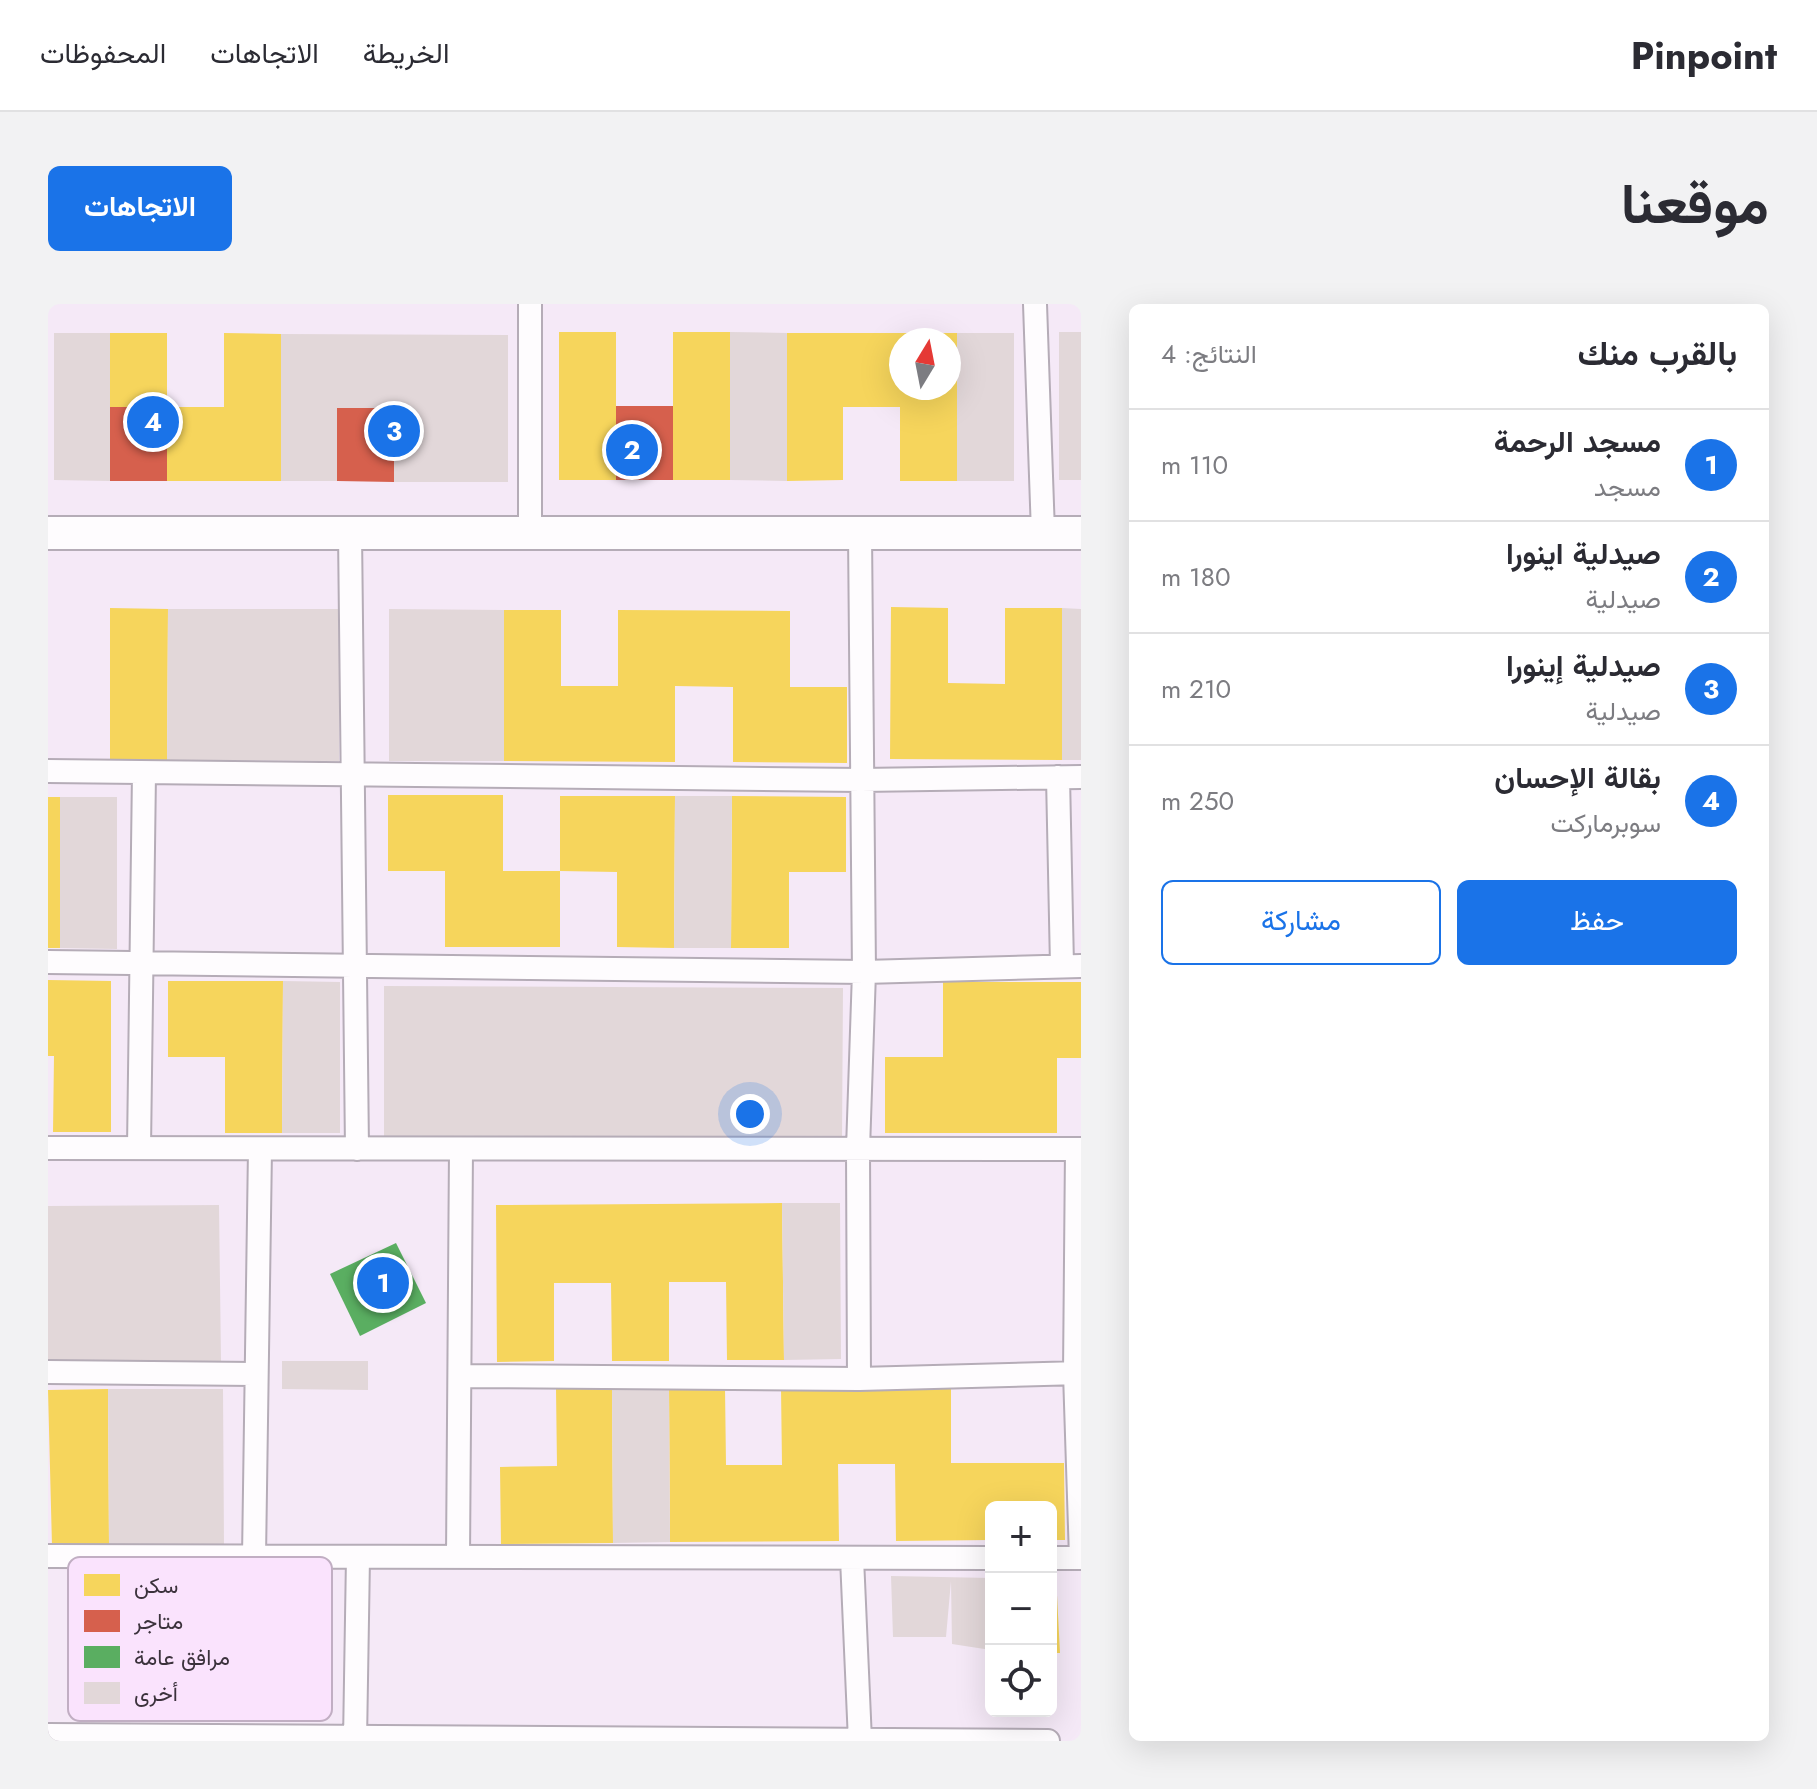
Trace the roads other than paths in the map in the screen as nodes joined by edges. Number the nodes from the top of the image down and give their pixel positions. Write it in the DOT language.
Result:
graph roads {
  1 [pos="530,304"];
  2 [pos="1035,304"];
  3 [pos="48,533"];
  4 [pos="350,533"];
  5 [pos="530,533"];
  6 [pos="860,533"];
  7 [pos="1043,533"];
  8 [pos="1081,533"];
  9 [pos="48,771"];
  10 [pos="144,773"];
  11 [pos="355,777"];
  12 [pos="1070,777"];
  13 [pos="861,780"];
  14 [pos="48,962"];
  15 [pos="142,962"];
  16 [pos="356,965"];
  17 [pos="1072,966"];
  18 [pos="864,972"];
  19 [pos="48,1148"];
  20 [pos="139,1148"];
  21 [pos="260,1149"];
  22 [pos="357,1149"];
  23 [pos="461,1149"];
  24 [pos="858,1149"];
  25 [pos="1079,1149"];
  26 [pos="48,1372"];
  27 [pos="1078,1373"];
  28 [pos="254,1374"];
  29 [pos="461,1376"];
  30 [pos="859,1379"];
  31 [pos="48,1556"];
  32 [pos="254,1557"];
  33 [pos="358,1557"];
  34 [pos="458,1557"];
  35 [pos="852,1558"];
  36 [pos="985,1558"];
  37 [pos="1057,1558"];
  38 [pos="1081,1558"];
  39 [pos="48,1735"];
  40 [pos="356,1738"];
  41 [pos="860,1740"];
  42 [pos="1048,1741"];
  1 -- 5 [label="street"];
  2 -- 7 [label="street"];
  3 -- 4 [label="street"];
  4 -- 5 [label="street"];
  4 -- 11 [label="street"];
  5 -- 6 [label="street"];
  6 -- 7 [label="street"];
  6 -- 13 [label="street"];
  7 -- 8 [label="street"];
  9 -- 10 [label="street"];
  10 -- 11 [label="street"];
  10 -- 15 [label="street"];
  11 -- 13 [label="street"];
  11 -- 16 [label="street"];
  12 -- 13 [label="street"];
  12 -- 17 [label="street"];
  13 -- 18 [label="street"];
  14 -- 15 [label="street"];
  15 -- 16 [label="street"];
  15 -- 20 [label="street"];
  16 -- 18 [label="street"];
  16 -- 22 [label="street"];
  17 -- 18 [label="street"];
  18 -- 24 [label="street"];
  19 -- 20 [label="street"];
  20 -- 21 [label="street"];
  21 -- 22 [label="street"];
  21 -- 28 [label="street"];
  22 -- 23 [label="street"];
  23 -- 24 [label="street"];
  23 -- 29 [label="street"];
  24 -- 25 [label="street"];
  24 -- 30 [label="street"];
  25 -- 27 [label="street"];
  26 -- 28 [label="street"];
  27 -- 30 [label="street"];
  27 -- 38 [label="street"];
  28 -- 32 [label="street"];
  29 -- 30 [label="street"];
  29 -- 34 [label="street"];
  31 -- 32 [label="street"];
  32 -- 33 [label="street"];
  33 -- 34 [label="street"];
  33 -- 40 [label="street"];
  34 -- 35 [label="street"];
  35 -- 36 [label="street"];
  35 -- 41 [label="street"];
  37 -- 38 [label="street"];
  39 -- 40 [label="street"];
  40 -- 41 [label="street"];
  41 -- 42 [label="street"];
}
